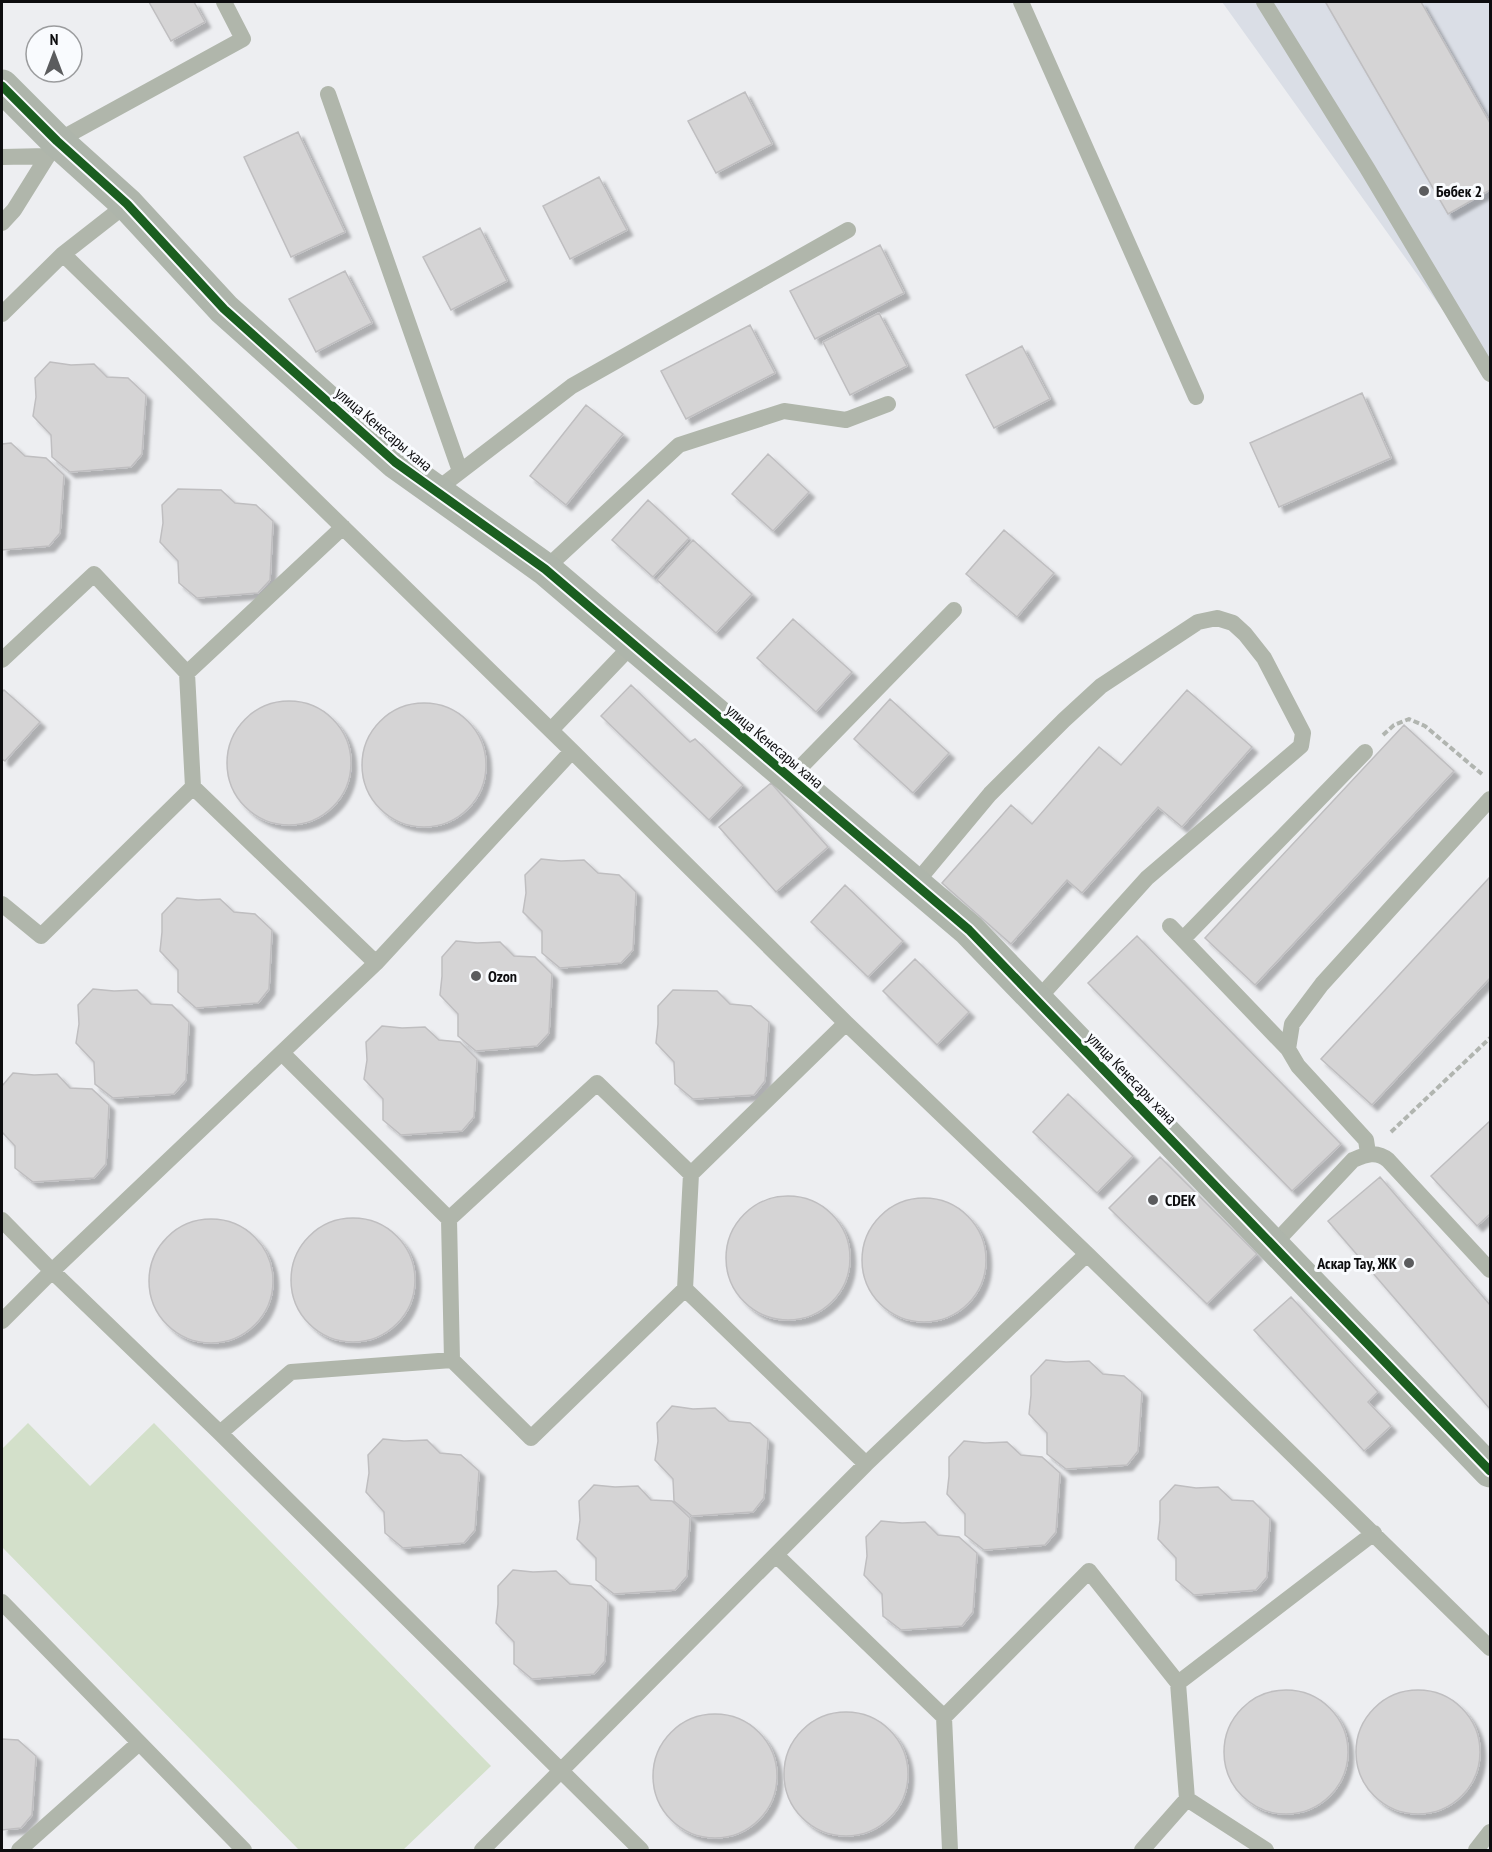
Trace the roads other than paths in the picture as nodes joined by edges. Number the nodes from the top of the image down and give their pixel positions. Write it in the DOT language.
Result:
graph roads {
  1 [pos="224,2"];
  2 [pos="1021,2"];
  3 [pos="1264,2"];
  4 [pos="2,86"];
  5 [pos="328,94"];
  6 [pos="53,148"];
  7 [pos="2,157"];
  8 [pos="127,204"];
  9 [pos="2,223"];
  10 [pos="848,230"];
  11 [pos="63,254"];
  12 [pos="2,314"];
  13 [pos="1491,374"];
  14 [pos="1196,397"];
  15 [pos="888,404"];
  16 [pos="460,471"];
  17 [pos="435,491"];
  18 [pos="343,527"];
  19 [pos="545,569"];
  20 [pos="954,610"];
  21 [pos="633,644"];
  22 [pos="2,660"];
  23 [pos="187,673"];
  24 [pos="551,730"];
  25 [pos="572,751"];
  26 [pos="1365,752"];
  27 [pos="790,778"];
  28 [pos="193,786"];
  29 [pos="1491,799"];
  30 [pos="915,885"];
  31 [pos="2,904"];
  32 [pos="1170,926"];
  33 [pos="1183,939"];
  34 [pos="376,963"];
  35 [pos="1036,1000"];
  36 [pos="846,1023"];
  37 [pos="1288,1049"];
  38 [pos="282,1053"];
  39 [pos="1368,1153"];
  40 [pos="691,1174"];
  41 [pos="449,1219"];
  42 [pos="2,1220"];
  43 [pos="1273,1245"];
  44 [pos="1087,1254"];
  45 [pos="1491,1270"];
  46 [pos="52,1271"];
  47 [pos="685,1289"];
  48 [pos="2,1321"];
  49 [pos="452,1360"];
  50 [pos="220,1433"];
  51 [pos="866,1464"];
  52 [pos="1491,1472"];
  53 [pos="1374,1533"];
  54 [pos="776,1555"];
  55 [pos="2,1602"];
  56 [pos="1491,1648"];
  57 [pos="1178,1683"];
  58 [pos="944,1717"];
  59 [pos="139,1743"];
  60 [pos="561,1771"];
  61 [pos="1187,1800"];
  62 [pos="1491,1832"];
  63 [pos="19,1851"];
  64 [pos="244,1851"];
  65 [pos="482,1851"];
  66 [pos="641,1851"];
  67 [pos="950,1851"];
  68 [pos="1142,1851"];
  69 [pos="1266,1851"];
  70 [pos="1476,1851"];
  1 -- 6 [label="lane"];
  2 -- 14 [label="lane"];
  3 -- 13 [label="lane"];
  4 -- 6 [label="street, улица Кенесары хана"];
  5 -- 16 [label="lane"];
  6 -- 7 [label="lane"];
  6 -- 8 [label="street, улица Кенесары хана"];
  6 -- 9 [label="lane"];
  8 -- 11 [label="lane"];
  8 -- 17 [label="street, улица Кенесары хана"];
  10 -- 16 [label="lane"];
  11 -- 12 [label="lane"];
  11 -- 18 [label="lane"];
  15 -- 19 [label="lane"];
  16 -- 17 [label="lane"];
  17 -- 19 [label="street, улица Кенесары хана"];
  18 -- 23 [label="lane"];
  18 -- 24 [label="lane"];
  19 -- 21 [label="street, улица Кенесары хана"];
  20 -- 27 [label="lane"];
  21 -- 24 [label="lane"];
  21 -- 27 [label="street, улица Кенесары хана"];
  22 -- 23 [label="lane"];
  23 -- 28 [label="lane"];
  24 -- 25 [label="lane"];
  25 -- 34 [label="lane"];
  25 -- 36 [label="lane"];
  26 -- 33 [label="lane"];
  27 -- 30 [label="street, улица Кенесары хана"];
  28 -- 31 [label="lane"];
  28 -- 34 [label="lane"];
  29 -- 37 [label="lane"];
  30 -- 35 [label="street, улица Кенесары хана"];
  30 -- 35 [label="lane"];
  32 -- 33 [label="lane"];
  33 -- 37 [label="lane"];
  34 -- 38 [label="lane"];
  35 -- 43 [label="street, улица Кенесары хана"];
  36 -- 40 [label="lane"];
  36 -- 44 [label="lane"];
  37 -- 39 [label="lane"];
  38 -- 41 [label="lane"];
  38 -- 46 [label="lane"];
  39 -- 43 [label="lane"];
  39 -- 45 [label="lane"];
  40 -- 41 [label="lane"];
  40 -- 47 [label="lane"];
  41 -- 49 [label="lane"];
  42 -- 46 [label="lane"];
  43 -- 52 [label="street, улица Кенесары хана"];
  44 -- 51 [label="lane"];
  44 -- 53 [label="lane"];
  46 -- 48 [label="lane"];
  46 -- 50 [label="lane"];
  47 -- 49 [label="lane"];
  47 -- 51 [label="lane"];
  49 -- 50 [label="lane"];
  50 -- 60 [label="lane"];
  51 -- 54 [label="lane"];
  53 -- 56 [label="lane"];
  53 -- 57 [label="lane"];
  54 -- 58 [label="lane"];
  54 -- 60 [label="lane"];
  55 -- 59 [label="lane"];
  57 -- 58 [label="lane"];
  57 -- 61 [label="lane"];
  58 -- 67 [label="lane"];
  59 -- 63 [label="lane"];
  59 -- 64 [label="lane"];
  60 -- 65 [label="lane"];
  60 -- 66 [label="lane"];
  61 -- 68 [label="lane"];
  61 -- 69 [label="lane"];
  62 -- 70 [label="lane"];
}
